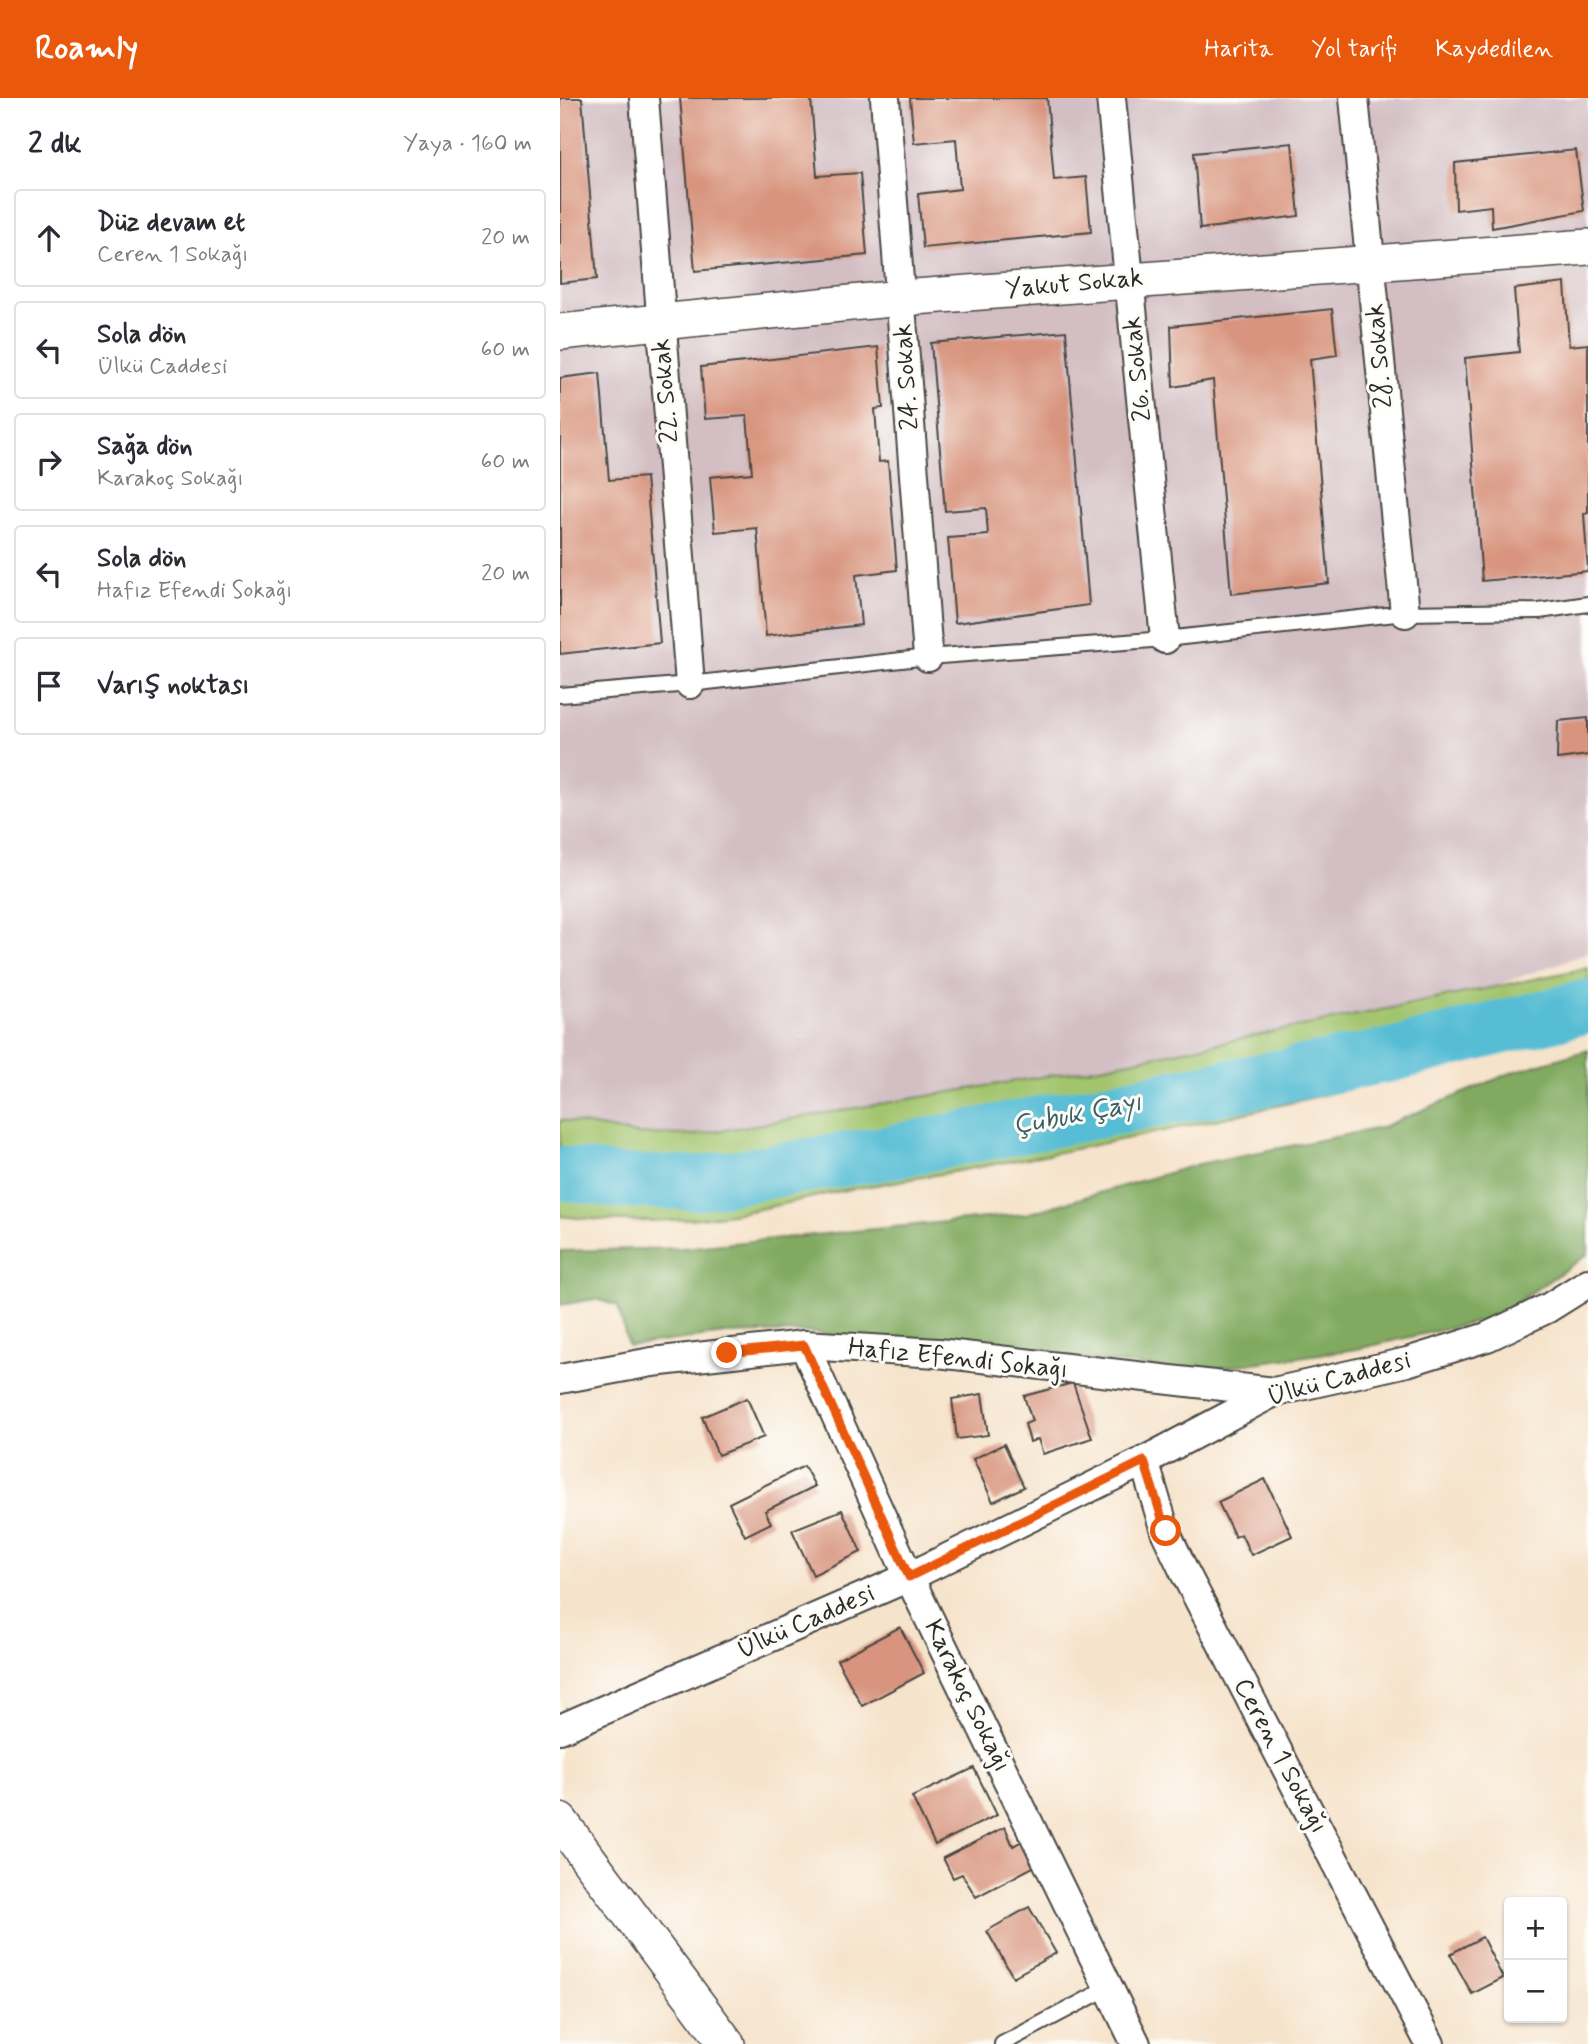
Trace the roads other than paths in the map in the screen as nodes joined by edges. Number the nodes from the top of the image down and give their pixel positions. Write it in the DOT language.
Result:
graph roads {
  1 [pos="644,98"];
  2 [pos="885,98"];
  3 [pos="1111,98"];
  4 [pos="1354,98"];
  5 [pos="1588,247"];
  6 [pos="1371,262"];
  7 [pos="1129,280"];
  8 [pos="901,298"];
  9 [pos="661,323"];
  10 [pos="560,332"];
  11 [pos="1588,604"];
  12 [pos="1405,613"];
  13 [pos="1164,639"];
  14 [pos="928,657"];
  15 [pos="690,684"];
  16 [pos="560,695"];
  17 [pos="1588,1283"];
  18 [pos="804,1345"];
  19 [pos="560,1379"];
  20 [pos="1274,1392"];
  21 [pos="1144,1461"];
  22 [pos="909,1577"];
  23 [pos="560,1729"];
  24 [pos="560,1821"];
  25 [pos="1108,1989"];
  26 [pos="727,2044"];
  27 [pos="1002,2044"];
  28 [pos="1136,2044"];
  29 [pos="1430,2044"];
  1 -- 9 [label="street, 22. Sokak"];
  2 -- 8 [label="street, 24. Sokak"];
  3 -- 7 [label="street, 26. Sokak"];
  4 -- 6 [label="street, 28. Sokak"];
  5 -- 6 [label="street, Yakut Sokak"];
  6 -- 7 [label="street, Yakut Sokak"];
  6 -- 12 [label="street, 28. Sokak"];
  7 -- 8 [label="street, Yakut Sokak"];
  7 -- 13 [label="street, 26. Sokak"];
  8 -- 9 [label="street, Yakut Sokak"];
  8 -- 14 [label="street, 24. Sokak"];
  9 -- 10 [label="street, Yakut Sokak"];
  9 -- 15 [label="street, 22. Sokak"];
  11 -- 12 [label="lane"];
  12 -- 13 [label="lane"];
  13 -- 14 [label="lane"];
  14 -- 15 [label="lane"];
  15 -- 16 [label="lane"];
  17 -- 20 [label="street, Ülkü Caddesi"];
  18 -- 19 [label="street, Hafız Efendi Sokağı"];
  18 -- 20 [label="street, Hafız Efendi Sokağı"];
  18 -- 22 [label="street, Karakoç Sokağı"];
  20 -- 21 [label="street, Ülkü Caddesi"];
  21 -- 22 [label="street, Ülkü Caddesi"];
  21 -- 29 [label="street, Ceren 1 Sokağı"];
  22 -- 23 [label="street, Ülkü Caddesi"];
  22 -- 25 [label="street, Karakoç Sokağı"];
  24 -- 26 [label="street"];
  25 -- 27 [label="lane"];
  25 -- 28 [label="street, Karakoç Sokağı"];
}
